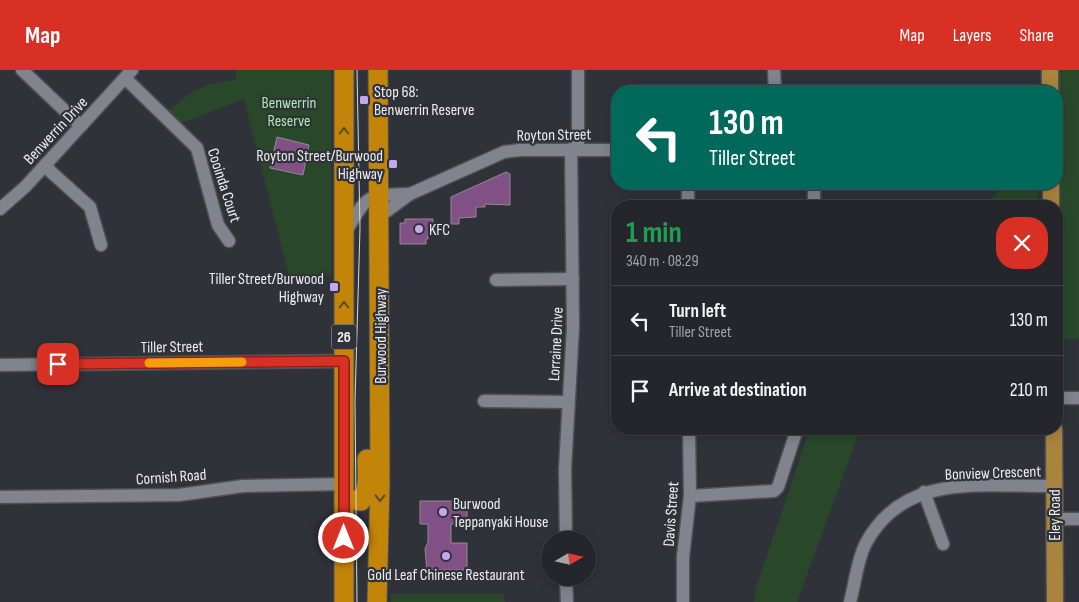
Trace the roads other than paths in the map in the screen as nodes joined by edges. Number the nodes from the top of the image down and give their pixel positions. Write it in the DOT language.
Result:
graph roads {
  1 [pos="22,70"];
  2 [pos="344,70"];
  3 [pos="378,70"];
  4 [pos="578,70"];
  5 [pos="774,70"];
  6 [pos="1050,70"];
  7 [pos="129,74"];
  8 [pos="775,85"];
  9 [pos="1050,85"];
  10 [pos="81,126"];
  11 [pos="574,150"];
  12 [pos="611,150"];
  13 [pos="46,164"];
  14 [pos="380,194"];
  15 [pos="410,194"];
  16 [pos="0,209"];
  17 [pos="380,216"];
  18 [pos="344,233"];
  19 [pos="229,241"];
  20 [pos="101,245"];
  21 [pos="573,279"];
  22 [pos="496,280"];
  23 [pos="344,361"];
  24 [pos="0,365"];
  25 [pos="380,397"];
  26 [pos="1063,398"];
  27 [pos="1079,398"];
  28 [pos="484,401"];
  29 [pos="568,402"];
  30 [pos="689,435"];
  31 [pos="796,435"];
  32 [pos="1054,435"];
  33 [pos="1054,486"];
  34 [pos="344,491"];
  35 [pos="924,492"];
  36 [pos="690,496"];
  37 [pos="0,497"];
  38 [pos="1054,519"];
  39 [pos="1079,519"];
  40 [pos="566,531"];
  41 [pos="943,544"];
  42 [pos="566,586"];
  43 [pos="344,602"];
  44 [pos="377,602"];
  45 [pos="567,602"];
  46 [pos="683,602"];
  47 [pos="850,602"];
  48 [pos="1055,602"];
  1 -- 10 [label="street"];
  18 -- 2 [label="highway, 26, one-way"];
  3 -- 14 [label="highway, Burwood Highway / 26"];
  4 -- 11 [label="street, Lorraine Drive"];
  5 -- 8 [label="street"];
  6 -- 9 [label="main road"];
  7 -- 10 [label="street, Benwerrin Drive"];
  7 -- 19 [label="street, Cooinda Court"];
  10 -- 13 [label="street, Benwerrin Drive"];
  11 -- 12 [label="street, Royton Street"];
  11 -- 15 [label="street, Royton Street"];
  11 -- 21 [label="street, Lorraine Drive"];
  13 -- 16 [label="street, Benwerrin Drive"];
  13 -- 20 [label="street"];
  14 -- 15 [label="street, Royton Street"];
  14 -- 17 [label="highway, Burwood Highway / 26"];
  14 -- 18 [label="street"];
  15 -- 17 [label="street, Royton Street"];
  17 -- 25 [label="highway, Burwood Highway / 26"];
  23 -- 18 [label="highway, 26, one-way"];
  21 -- 22 [label="street"];
  21 -- 29 [label="street, Lorraine Drive"];
  23 -- 24 [label="street, Tiller Street"];
  23 -- 34 [label="highway, 26"];
  25 -- 34 [label="highway"];
  25 -- 44 [label="highway, Burwood Highway / 26, one-way"];
  26 -- 27 [label="street"];
  28 -- 29 [label="street"];
  29 -- 40 [label="street, Lorraine Drive"];
  30 -- 36 [label="street, Davis Street"];
  31 -- 36 [label="street"];
  32 -- 33 [label="main road, Eley Road"];
  33 -- 35 [label="street, Bonview Crescent"];
  33 -- 38 [label="main road, Eley Road"];
  34 -- 37 [label="street, Cornish Road"];
  34 -- 43 [label="highway, 26"];
  35 -- 41 [label="street"];
  35 -- 47 [label="street, Bonview Crescent"];
  36 -- 46 [label="street, Davis Street"];
  38 -- 39 [label="street"];
  38 -- 48 [label="main road, Eley Road"];
  42 -- 45 [label="street"];
}
